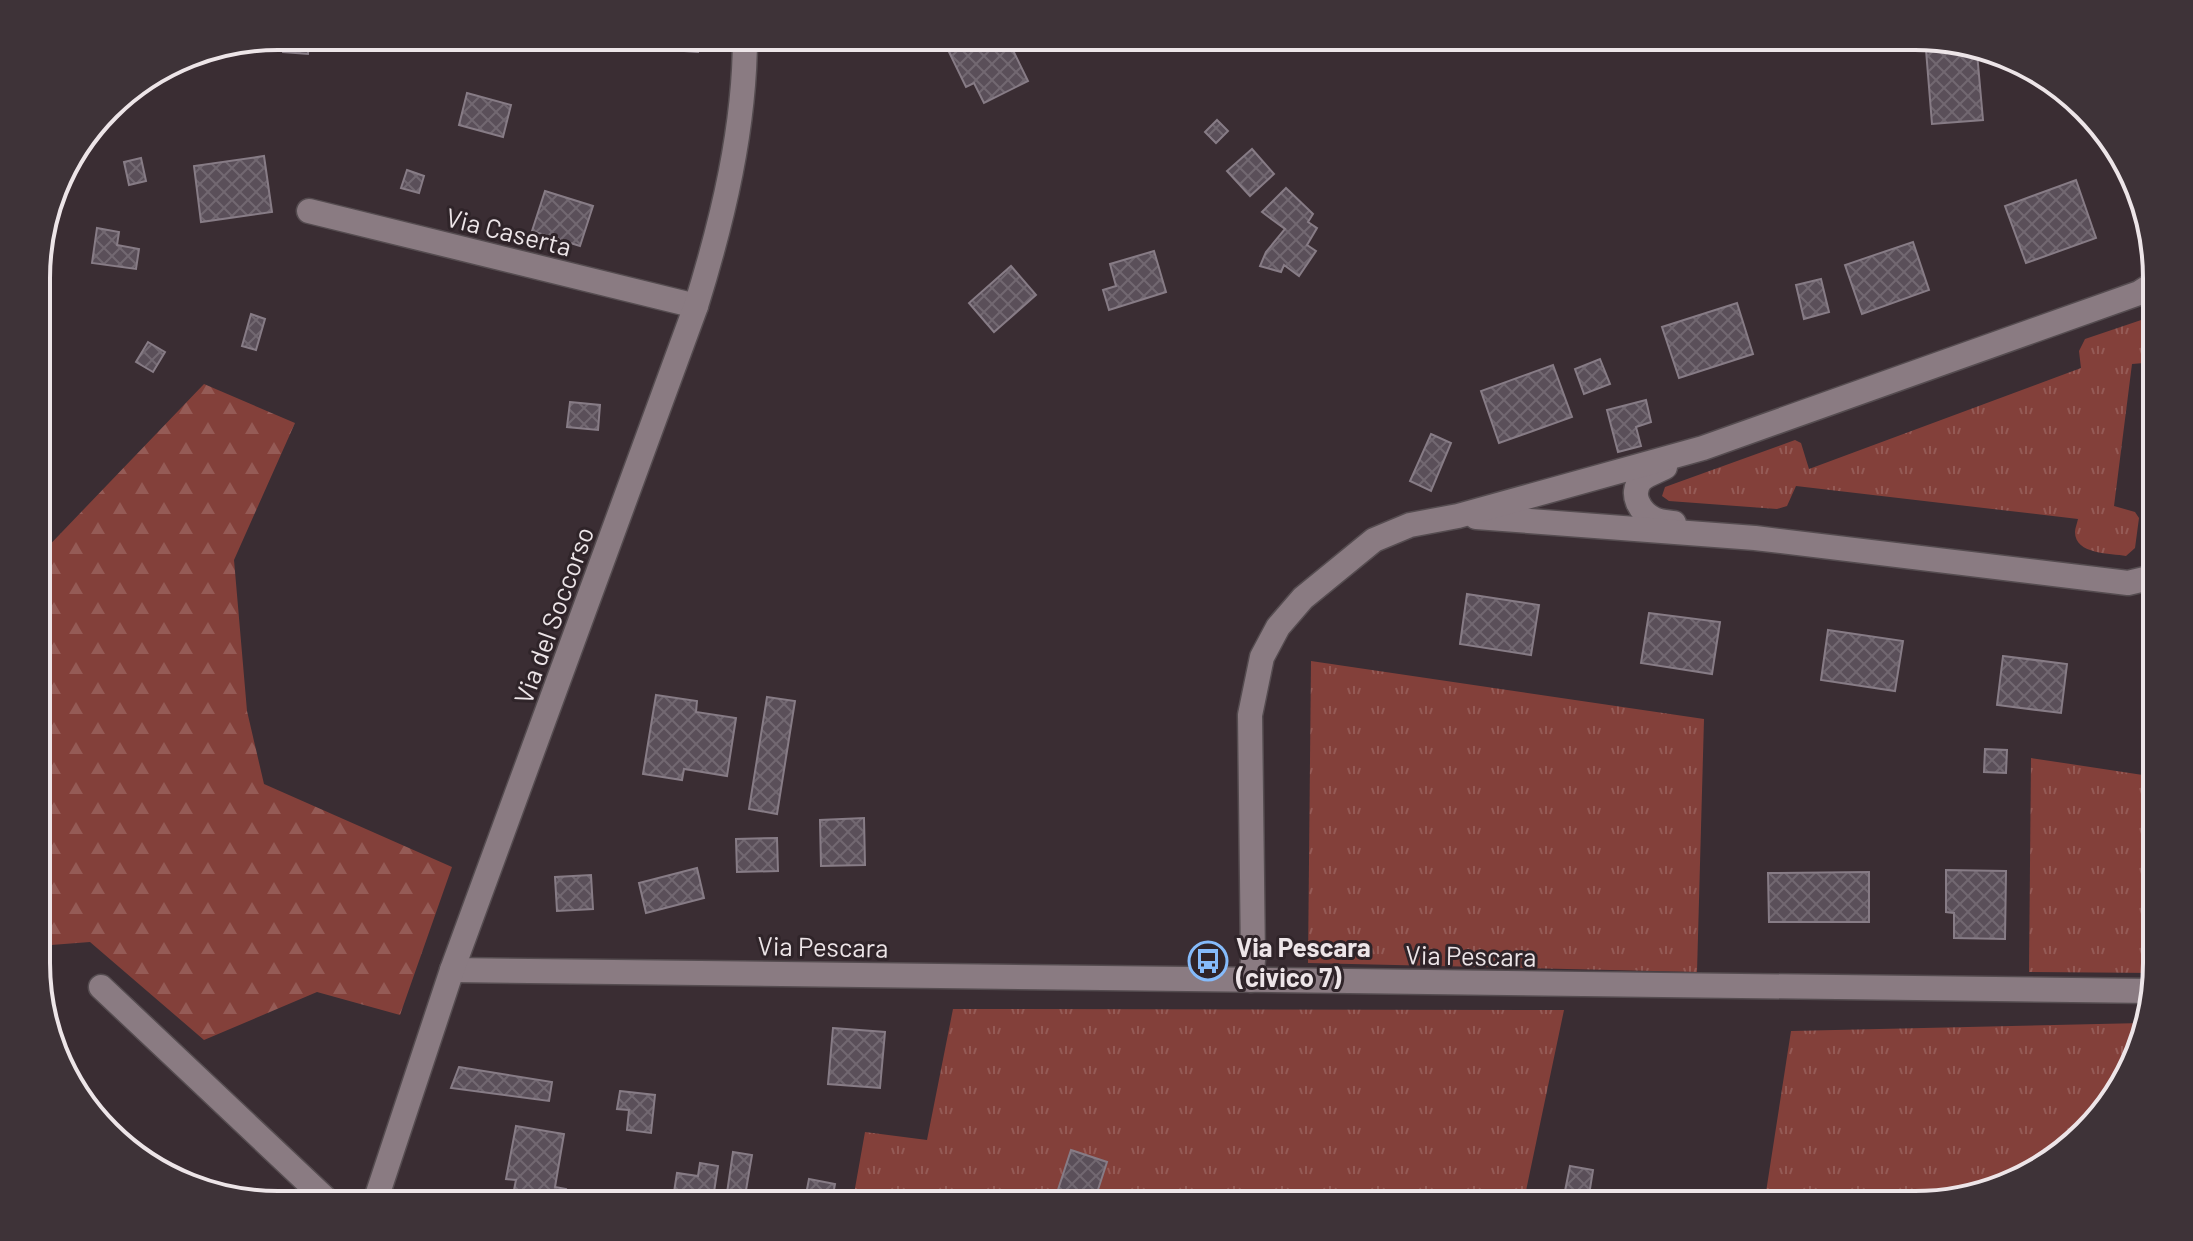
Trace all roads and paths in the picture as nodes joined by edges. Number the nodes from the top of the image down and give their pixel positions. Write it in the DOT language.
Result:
graph roads {
  1 [pos="745,50"];
  2 [pos="309,211"];
  3 [pos="2143,292"];
  4 [pos="696,306"];
  5 [pos="1703,448"];
  6 [pos="1458,516"];
  7 [pos="1755,538"];
  8 [pos="2143,579"];
  9 [pos="452,970"];
  10 [pos="1251,980"];
  11 [pos="101,987"];
  12 [pos="2141,991"];
  13 [pos="317,1191"];
  14 [pos="379,1191"];
  1 -- 4 [label="street, Via del Soccorso"];
  2 -- 4 [label="street, Via Caserta"];
  3 -- 5 [label="street"];
  4 -- 9 [label="street, Via del Soccorso"];
  5 -- 6 [label="street"];
  5 -- 7 [label="street"];
  6 -- 7 [label="street"];
  6 -- 10 [label="street"];
  7 -- 8 [label="street"];
  9 -- 10 [label="street, Via Pescara"];
  9 -- 14 [label="street, Via del Soccorso"];
  10 -- 12 [label="street, Via Pescara"];
  11 -- 13 [label="street"];
}
